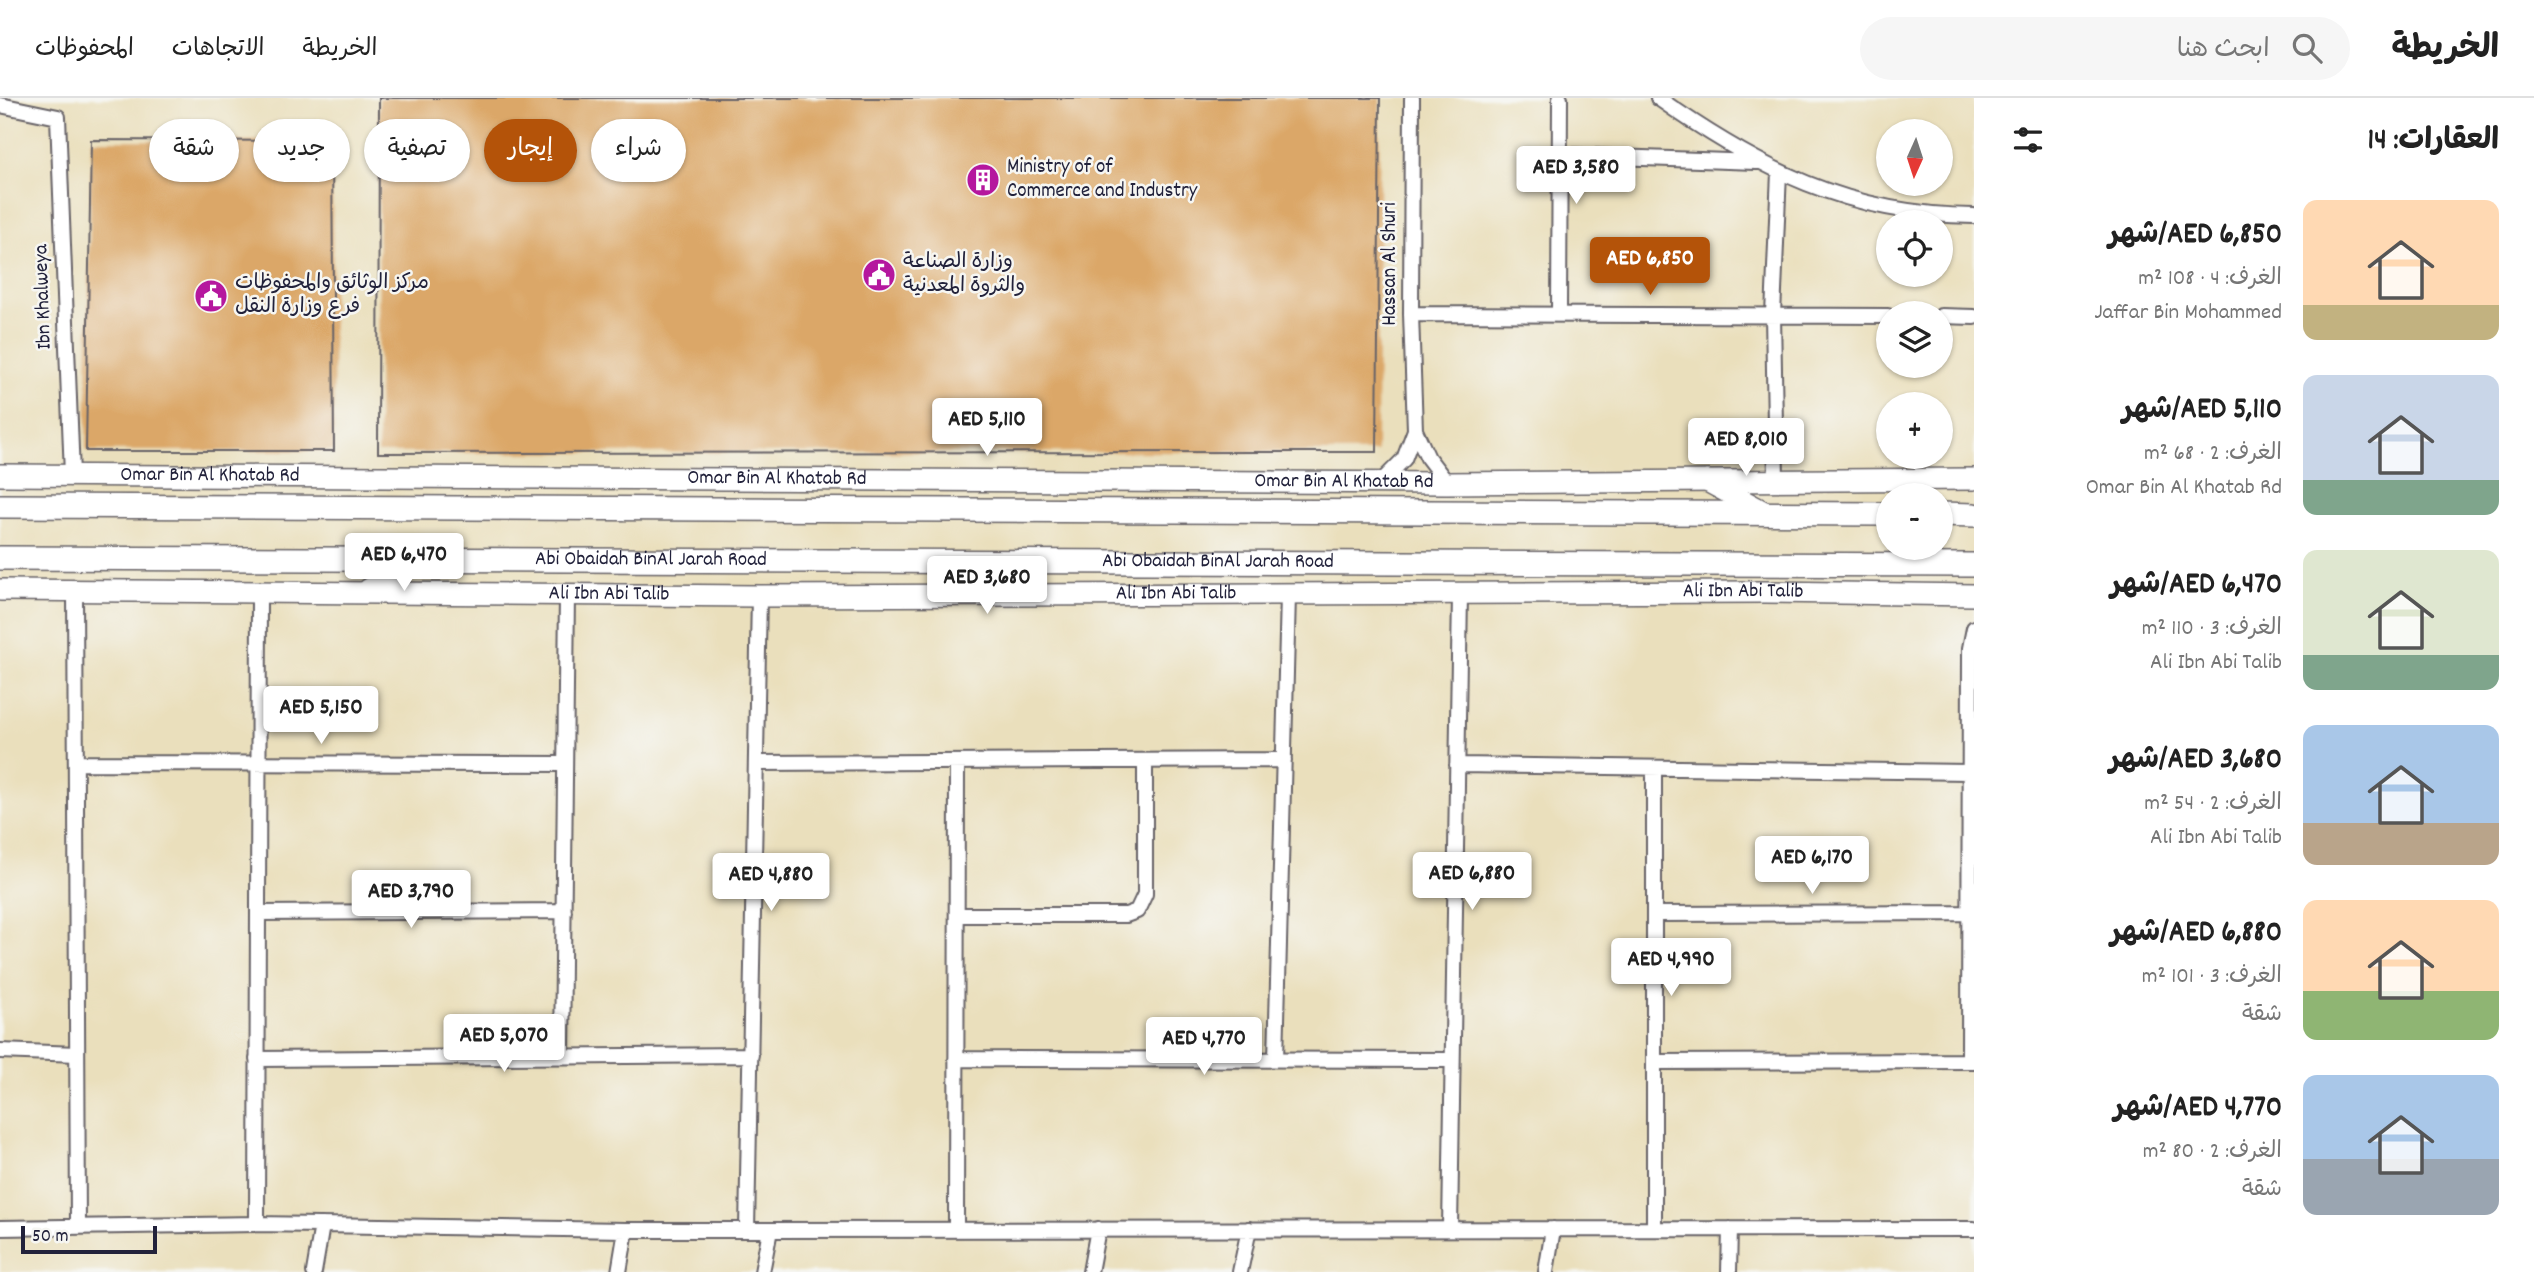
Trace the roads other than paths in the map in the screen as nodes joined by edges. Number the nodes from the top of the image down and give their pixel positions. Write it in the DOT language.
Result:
graph roads {
  1 [pos="1412,98"];
  2 [pos="1560,98"];
  3 [pos="1658,98"];
  4 [pos="0,105"];
  5 [pos="1558,155"];
  6 [pos="1758,162"];
  7 [pos="1779,172"];
  8 [pos="1974,216"];
  9 [pos="1411,314"];
  10 [pos="1559,314"];
  11 [pos="1773,315"];
  12 [pos="1876,316"];
  13 [pos="1953,316"];
  14 [pos="1974,317"];
  15 [pos="1415,430"];
  16 [pos="72,475"];
  17 [pos="480,477"];
  18 [pos="4,479"];
  19 [pos="1706,480"];
  20 [pos="1776,480"];
  21 [pos="1974,480"];
  22 [pos="1382,481"];
  23 [pos="1447,483"];
  24 [pos="0,506"];
  25 [pos="517,506"];
  26 [pos="1766,513"];
  27 [pos="1876,514"];
  28 [pos="1953,514"];
  29 [pos="1974,515"];
  30 [pos="0,558"];
  31 [pos="420,559"];
  32 [pos="1716,563"];
  33 [pos="1974,565"];
  34 [pos="0,590"];
  35 [pos="75,590"];
  36 [pos="259,591"];
  37 [pos="367,591"];
  38 [pos="567,593"];
  39 [pos="1765,593"];
  40 [pos="1460,594"];
  41 [pos="1288,595"];
  42 [pos="1974,595"];
  43 [pos="759,596"];
  44 [pos="1974,628"];
  45 [pos="1284,760"];
  46 [pos="1145,761"];
  47 [pos="957,762"];
  48 [pos="76,763"];
  49 [pos="756,763"];
  50 [pos="258,764"];
  51 [pos="565,764"];
  52 [pos="1457,765"];
  53 [pos="1654,768"];
  54 [pos="1969,772"];
  55 [pos="564,911"];
  56 [pos="258,913"];
  57 [pos="1969,913"];
  58 [pos="1654,914"];
  59 [pos="957,915"];
  60 [pos="0,1051"];
  61 [pos="78,1054"];
  62 [pos="751,1055"];
  63 [pos="562,1056"];
  64 [pos="257,1059"];
  65 [pos="956,1059"];
  66 [pos="1276,1059"];
  67 [pos="1452,1060"];
  68 [pos="1971,1061"];
  69 [pos="1654,1062"];
  70 [pos="257,1224"];
  71 [pos="322,1225"];
  72 [pos="78,1227"];
  73 [pos="0,1228"];
  74 [pos="1974,1228"];
  75 [pos="956,1229"];
  76 [pos="1098,1229"];
  77 [pos="1249,1229"];
  78 [pos="1450,1229"];
  79 [pos="1553,1229"];
  80 [pos="1654,1229"];
  81 [pos="1730,1229"];
  82 [pos="626,1230"];
  83 [pos="747,1230"];
  84 [pos="770,1230"];
  85 [pos="314,1272"];
  86 [pos="620,1272"];
  87 [pos="762,1272"];
  88 [pos="1090,1272"];
  89 [pos="1240,1272"];
  90 [pos="1546,1272"];
  91 [pos="1729,1272"];
  1 -- 9 [label="street, Hassan Al Shuri"];
  2 -- 5 [label="street"];
  3 -- 6 [label="street"];
  4 -- 16 [label="street, Ibn Khalweya"];
  5 -- 6 [label="street"];
  5 -- 10 [label="street"];
  6 -- 7 [label="street"];
  7 -- 8 [label="street"];
  7 -- 11 [label="street"];
  9 -- 10 [label="street"];
  9 -- 15 [label="street, Hassan Al Shuri"];
  10 -- 11 [label="street"];
  11 -- 12 [label="street"];
  11 -- 20 [label="street"];
  13 -- 14 [label="street"];
  15 -- 22 [label="street, Hassan Al Shuri"];
  15 -- 23 [label="street, Hassan Al Shuri"];
  16 -- 17 [label="street, Omar Bin Al Khatab Rd"];
  16 -- 18 [label="street, Omar Bin Al Khatab Rd"];
  17 -- 22 [label="street, Omar Bin Al Khatab Rd"];
  17 -- 25 [label="street"];
  19 -- 20 [label="street, Omar Bin Al Khatab Rd"];
  19 -- 23 [label="street, Omar Bin Al Khatab Rd"];
  19 -- 26 [label="street"];
  20 -- 21 [label="street, Omar Bin Al Khatab Rd"];
  22 -- 23 [label="street, Omar Bin Al Khatab Rd"];
  24 -- 25 [label="main road"];
  25 -- 26 [label="main road"];
  26 -- 27 [label="main road"];
  28 -- 29 [label="main road"];
  30 -- 31 [label="main road, Abi Obaidah BinAl Jarah Road"];
  31 -- 32 [label="main road, Abi Obaidah BinAl Jarah Road"];
  31 -- 37 [label="street"];
  32 -- 33 [label="main road, Abi Obaidah BinAl Jarah Road"];
  32 -- 39 [label="street"];
  34 -- 35 [label="street, Ali Ibn Abi Talib"];
  35 -- 36 [label="street, Ali Ibn Abi Talib"];
  35 -- 48 [label="street"];
  36 -- 37 [label="street, Ali Ibn Abi Talib"];
  36 -- 50 [label="street"];
  37 -- 38 [label="street, Ali Ibn Abi Talib"];
  38 -- 43 [label="street, Ali Ibn Abi Talib"];
  38 -- 51 [label="street"];
  39 -- 40 [label="street, Ali Ibn Abi Talib"];
  39 -- 42 [label="street, Ali Ibn Abi Talib"];
  40 -- 41 [label="street, Ali Ibn Abi Talib"];
  40 -- 52 [label="street"];
  41 -- 43 [label="street, Ali Ibn Abi Talib"];
  41 -- 45 [label="street"];
  43 -- 49 [label="street"];
  44 -- 54 [label="street"];
  45 -- 46 [label="street"];
  45 -- 66 [label="street"];
  46 -- 47 [label="street"];
  46 -- 59 [label="street"];
  47 -- 49 [label="street"];
  47 -- 59 [label="street"];
  48 -- 50 [label="street"];
  48 -- 61 [label="street"];
  49 -- 62 [label="street"];
  50 -- 51 [label="street"];
  50 -- 56 [label="street"];
  51 -- 55 [label="street"];
  52 -- 53 [label="street"];
  52 -- 67 [label="street"];
  53 -- 54 [label="street"];
  53 -- 58 [label="street"];
  54 -- 57 [label="street"];
  55 -- 56 [label="street"];
  55 -- 63 [label="street"];
  56 -- 64 [label="street"];
  57 -- 58 [label="street"];
  57 -- 68 [label="street"];
  58 -- 69 [label="street"];
  59 -- 65 [label="street"];
  60 -- 61 [label="street"];
  61 -- 72 [label="street"];
  62 -- 63 [label="street"];
  62 -- 83 [label="street"];
  63 -- 64 [label="street"];
  64 -- 70 [label="street"];
  65 -- 66 [label="street"];
  65 -- 75 [label="street"];
  66 -- 67 [label="street"];
  67 -- 78 [label="street"];
  68 -- 69 [label="street"];
  69 -- 80 [label="street"];
  70 -- 71 [label="street"];
  70 -- 72 [label="street"];
  71 -- 82 [label="street"];
  71 -- 85 [label="street"];
  72 -- 73 [label="street"];
  74 -- 81 [label="street"];
  75 -- 76 [label="street"];
  75 -- 84 [label="street"];
  76 -- 77 [label="street"];
  76 -- 88 [label="street"];
  77 -- 78 [label="street"];
  77 -- 89 [label="street"];
  78 -- 79 [label="street"];
  79 -- 80 [label="street"];
  79 -- 90 [label="street"];
  80 -- 81 [label="street"];
  81 -- 91 [label="street"];
  82 -- 83 [label="street"];
  82 -- 86 [label="street"];
  83 -- 84 [label="street"];
  84 -- 87 [label="street"];
}
